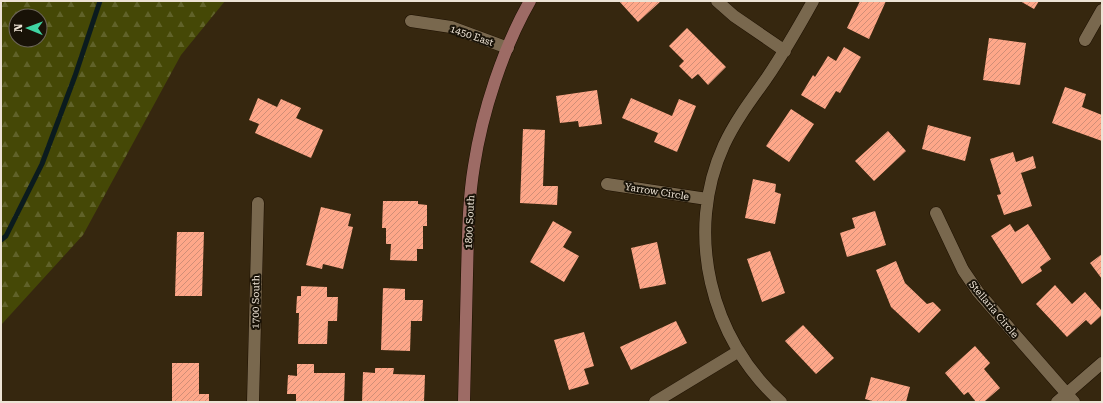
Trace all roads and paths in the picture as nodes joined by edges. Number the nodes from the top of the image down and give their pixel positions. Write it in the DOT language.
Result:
graph roads {
  1 [pos="530,1"];
  2 [pos="717,1"];
  3 [pos="812,1"];
  4 [pos="1102,10"];
  5 [pos="411,22"];
  6 [pos="1085,40"];
  7 [pos="508,48"];
  8 [pos="785,51"];
  9 [pos="607,184"];
  10 [pos="707,199"];
  11 [pos="258,203"];
  12 [pos="936,214"];
  13 [pos="739,351"];
  14 [pos="1102,363"];
  15 [pos="1070,398"];
  16 [pos="253,402"];
  17 [pos="464,402"];
  18 [pos="655,402"];
  19 [pos="781,402"];
  20 [pos="1057,402"];
  1 -- 7 [label="main road, 1800 South"];
  2 -- 8 [label="street"];
  3 -- 8 [label="street"];
  4 -- 6 [label="street"];
  5 -- 7 [label="street, 1450 East"];
  7 -- 17 [label="main road, 1800 South"];
  8 -- 10 [label="street"];
  9 -- 10 [label="street, Yarrow Circle"];
  10 -- 13 [label="street"];
  11 -- 16 [label="street, 1700 South"];
  12 -- 15 [label="street, Stellaria Circle"];
  13 -- 18 [label="street"];
  13 -- 19 [label="street"];
  14 -- 15 [label="street"];
  15 -- 20 [label="street"];
}
